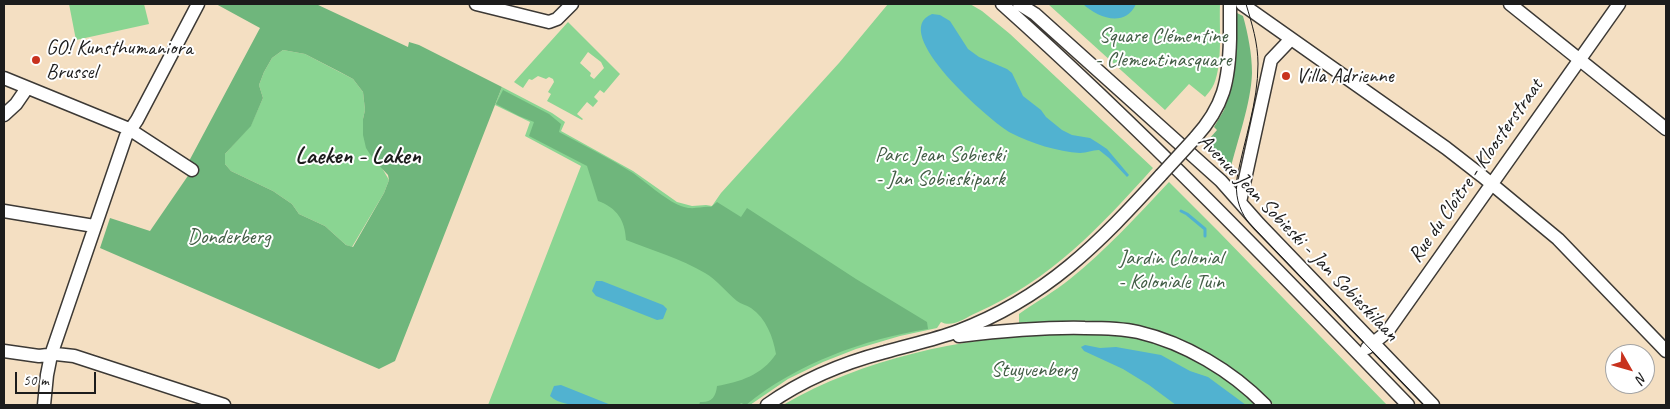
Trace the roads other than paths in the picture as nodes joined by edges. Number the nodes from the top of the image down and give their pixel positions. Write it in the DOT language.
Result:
graph roads {
  1 [pos="198,4"];
  2 [pos="476,4"];
  3 [pos="572,4"];
  4 [pos="1002,4"];
  5 [pos="1230,4"];
  6 [pos="1242,4"];
  7 [pos="1510,4"];
  8 [pos="1619,4"];
  9 [pos="1023,6"];
  10 [pos="1253,8"];
  11 [pos="1291,38"];
  12 [pos="1580,59"];
  13 [pos="4,78"];
  14 [pos="27,88"];
  15 [pos="4,114"];
  16 [pos="129,129"];
  17 [pos="1666,129"];
  18 [pos="192,170"];
  19 [pos="1492,184"];
  20 [pos="1240,202"];
  21 [pos="4,211"];
  22 [pos="94,226"];
  23 [pos="937,339"];
  24 [pos="1373,343"];
  25 [pos="1666,351"];
  26 [pos="4,352"];
  27 [pos="1359,354"];
  28 [pos="51,355"];
  29 [pos="44,405"];
  30 [pos="224,405"];
  31 [pos="767,405"];
  32 [pos="1265,405"];
  33 [pos="1408,405"];
  34 [pos="1433,405"];
  1 -- 16 [label="street"];
  2 -- 3 [label="street"];
  4 -- 27 [label="street, Avenue Jean Sobieski - Jan Sobieskilaan"];
  5 -- 23 [label="street, bridge"];
  6 -- 10 [label="street"];
  7 -- 12 [label="street"];
  8 -- 12 [label="street, Rue du Cloître - Kloosterstraat"];
  9 -- 20 [label="street, Avenue Jean Sobieski - Jan Sobieskilaan"];
  10 -- 11 [label="street"];
  11 -- 19 [label="street"];
  11 -- 20 [label="street"];
  12 -- 17 [label="street"];
  12 -- 19 [label="street, Rue du Cloître - Kloosterstraat"];
  13 -- 14 [label="street"];
  14 -- 15 [label="street"];
  14 -- 16 [label="street"];
  16 -- 18 [label="street"];
  16 -- 22 [label="street"];
  19 -- 24 [label="street, Rue du Cloître - Kloosterstraat"];
  19 -- 25 [label="street"];
  20 -- 24 [label="street, Avenue Jean Sobieski - Jan Sobieskilaan"];
  21 -- 22 [label="street"];
  22 -- 28 [label="street"];
  23 -- 31 [label="street"];
  23 -- 32 [label="street"];
  24 -- 27 [label="street, Rue du Cloître - Kloosterstraat"];
  24 -- 34 [label="street, Avenue Jean Sobieski - Jan Sobieskilaan"];
  26 -- 28 [label="street"];
  27 -- 33 [label="street, Avenue Jean Sobieski - Jan Sobieskilaan"];
  28 -- 29 [label="street"];
  28 -- 30 [label="street"];
}
